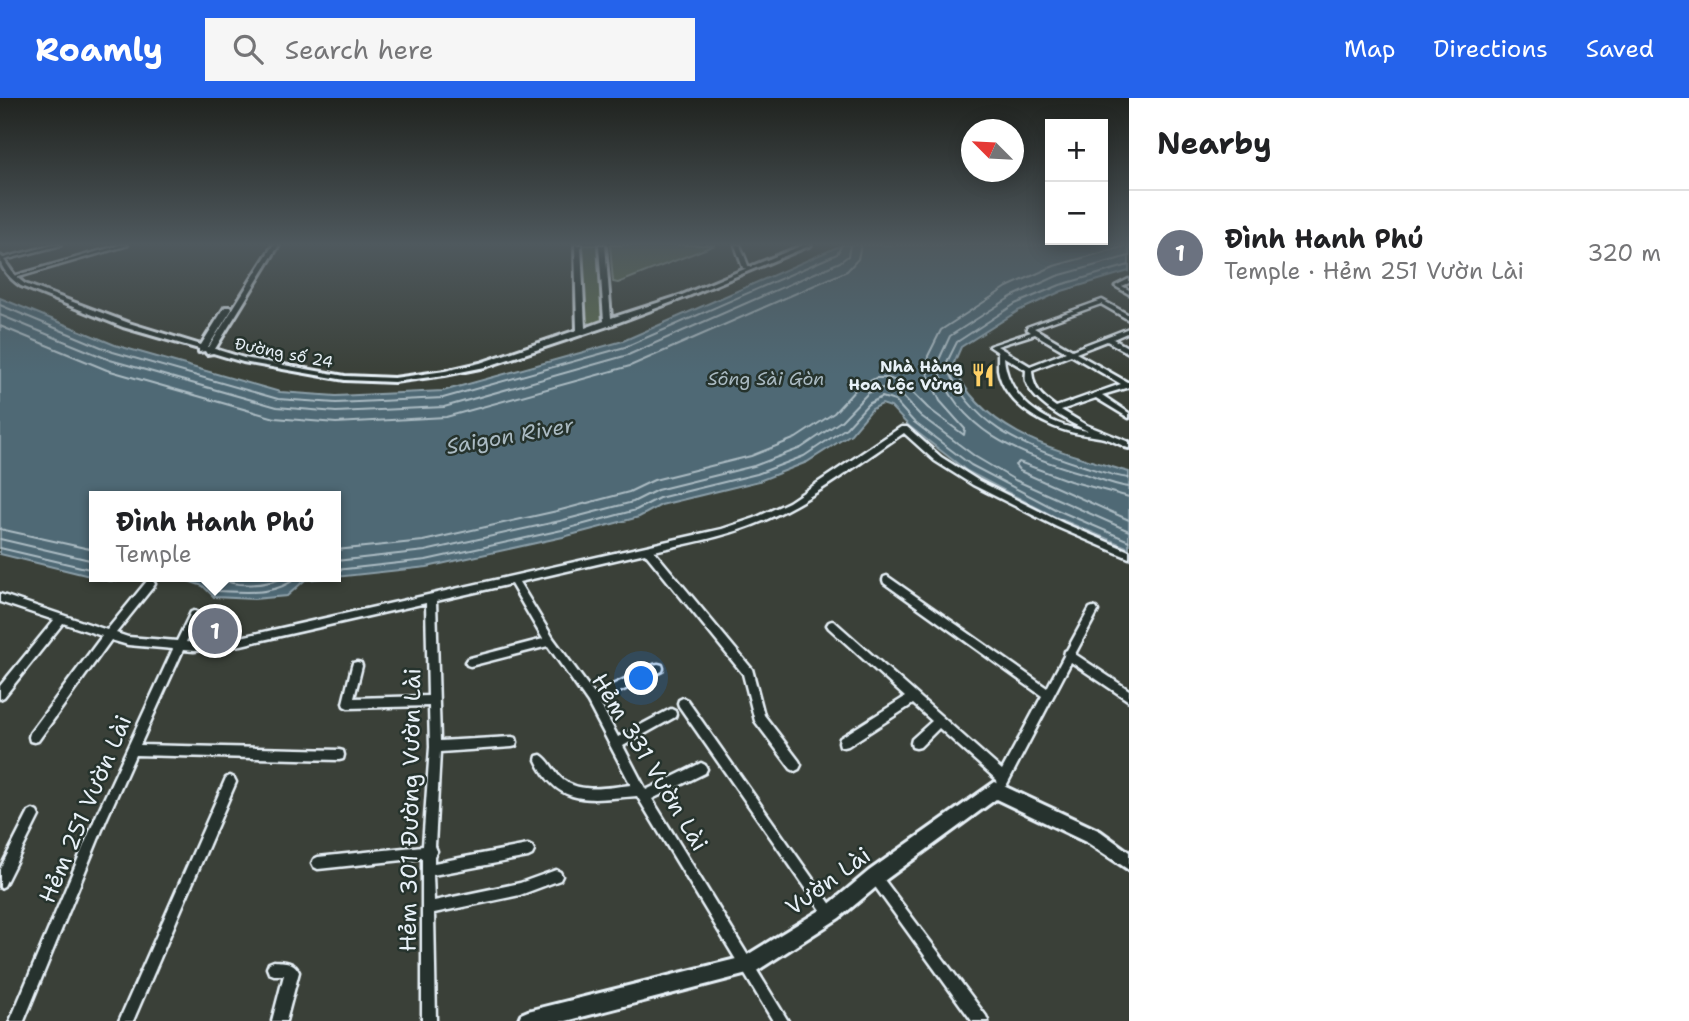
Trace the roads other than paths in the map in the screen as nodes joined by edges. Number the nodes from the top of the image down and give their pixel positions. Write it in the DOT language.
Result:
graph roads {
  1 [pos="31,288"];
  2 [pos="243,288"];
  3 [pos="248,288"];
  4 [pos="579,288"];
  5 [pos="605,288"];
  6 [pos="702,288"];
  7 [pos="1129,318"];
  8 [pos="608,323"];
  9 [pos="1032,330"];
  10 [pos="1129,330"];
  11 [pos="581,332"];
  12 [pos="1107,338"];
  13 [pos="206,351"];
  14 [pos="1129,351"];
  15 [pos="1001,352"];
  16 [pos="1071,352"];
  17 [pos="1029,369"];
  18 [pos="1128,384"];
  19 [pos="1097,395"];
  20 [pos="1054,408"];
  21 [pos="1035,413"];
  22 [pos="1129,416"];
  23 [pos="1101,435"];
  24 [pos="1129,445"];
  25 [pos="648,550"];
  26 [pos="1129,555"];
  27 [pos="887,580"];
  28 [pos="514,581"];
  29 [pos="150,584"];
  30 [pos="0,597"];
  31 [pos="431,599"];
  32 [pos="1093,611"];
  33 [pos="194,615"];
  34 [pos="62,618"];
  35 [pos="832,625"];
  36 [pos="108,635"];
  37 [pos="550,641"];
  38 [pos="177,647"];
  39 [pos="1072,656"];
  40 [pos="470,662"];
  41 [pos="357,666"];
  42 [pos="658,668"];
  43 [pos="0,694"];
  44 [pos="1047,694"];
  45 [pos="1129,696"];
  46 [pos="913,698"];
  47 [pos="434,701"];
  48 [pos="592,701"];
  49 [pos="683,703"];
  50 [pos="671,715"];
  51 [pos="939,721"];
  52 [pos="34,737"];
  53 [pos="512,742"];
  54 [pos="844,742"];
  55 [pos="916,743"];
  56 [pos="617,744"];
  57 [pos="435,747"];
  58 [pos="134,750"];
  59 [pos="339,755"];
  60 [pos="541,760"];
  61 [pos="795,765"];
  62 [pos="701,769"];
  63 [pos="230,782"];
  64 [pos="1002,784"];
  65 [pos="642,794"];
  66 [pos="33,816"];
  67 [pos="430,851"];
  68 [pos="528,851"];
  69 [pos="1129,862"];
  70 [pos="317,863"];
  71 [pos="427,870"];
  72 [pos="556,876"];
  73 [pos="875,877"];
  74 [pos="0,882"];
  75 [pos="428,908"];
  76 [pos="830,913"];
  77 [pos="748,965"];
  78 [pos="274,968"];
  79 [pos="563,1017"];
  80 [pos="17,1021"];
  81 [pos="127,1021"];
  82 [pos="279,1021"];
  83 [pos="429,1021"];
  84 [pos="528,1021"];
  85 [pos="781,1021"];
  86 [pos="981,1021"];
  1 -- 13 [label="street, Đường số 24"];
  2 -- 13 [label="street"];
  3 -- 13 [label="street"];
  4 -- 11 [label="street"];
  5 -- 8 [label="street"];
  6 -- 8 [label="street, Đường số 24"];
  7 -- 9 [label="street"];
  8 -- 11 [label="street, Đường số 24"];
  9 -- 15 [label="street"];
  9 -- 16 [label="street"];
  10 -- 12 [label="street"];
  11 -- 13 [label="street, Đường số 24"];
  12 -- 14 [label="street"];
  12 -- 16 [label="street"];
  15 -- 17 [label="street"];
  15 -- 21 [label="street"];
  16 -- 17 [label="street"];
  16 -- 18 [label="street"];
  17 -- 20 [label="street"];
  18 -- 19 [label="street"];
  19 -- 20 [label="street"];
  19 -- 22 [label="street"];
  20 -- 21 [label="street"];
  20 -- 23 [label="street"];
  21 -- 23 [label="street"];
  23 -- 24 [label="street"];
  25 -- 26 [label="street"];
  25 -- 28 [label="street"];
  25 -- 61 [label="street"];
  27 -- 44 [label="street"];
  28 -- 31 [label="street"];
  28 -- 37 [label="street, Hẻm 331 Vườn Lài"];
  29 -- 36 [label="street"];
  30 -- 34 [label="street"];
  31 -- 38 [label="street"];
  31 -- 47 [label="street, Hẻm 301 Đường Vườn Lài"];
  32 -- 39 [label="street"];
  33 -- 38 [label="street, Hẻm 251 Vườn Lài"];
  34 -- 36 [label="street"];
  34 -- 43 [label="street"];
  35 -- 46 [label="street"];
  36 -- 38 [label="street"];
  36 -- 52 [label="street"];
  37 -- 40 [label="street"];
  37 -- 48 [label="street, Hẻm 331 Vườn Lài"];
  38 -- 58 [label="street, Hẻm 251 Vườn Lài"];
  39 -- 44 [label="street"];
  39 -- 45 [label="street"];
  41 -- 47 [label="street"];
  42 -- 48 [label="street"];
  44 -- 64 [label="street"];
  46 -- 51 [label="street"];
  46 -- 54 [label="street"];
  47 -- 57 [label="street, Hẻm 301 Đường Vườn Lài"];
  48 -- 56 [label="street, Hẻm 331 Vườn Lài"];
  49 -- 76 [label="street"];
  50 -- 56 [label="street"];
  51 -- 55 [label="street"];
  51 -- 64 [label="street"];
  53 -- 57 [label="street"];
  56 -- 65 [label="street, Hẻm 331 Vườn Lài"];
  57 -- 67 [label="street, Hẻm 301 Đường Vườn Lài"];
  58 -- 59 [label="street"];
  58 -- 80 [label="street, Hẻm 251 Vườn Lài"];
  60 -- 65 [label="street"];
  62 -- 65 [label="street"];
  63 -- 81 [label="street"];
  64 -- 69 [label="main road"];
  64 -- 73 [label="main road, Vườn Lài"];
  65 -- 77 [label="street, Hẻm 331 Vườn Lài"];
  66 -- 74 [label="street"];
  67 -- 70 [label="street"];
  67 -- 71 [label="street, Hẻm 301 Đường Vườn Lài"];
  68 -- 71 [label="street"];
  71 -- 75 [label="street, Hẻm 301 Đường Vườn Lài"];
  72 -- 75 [label="street"];
  73 -- 76 [label="main road, Vườn Lài"];
  73 -- 86 [label="street"];
  75 -- 83 [label="street, Hẻm 301 Đường Vườn Lài"];
  76 -- 77 [label="main road, Vườn Lài"];
  77 -- 79 [label="main road, Vườn Lài"];
  77 -- 85 [label="street, Hẻm 331 Vườn Lài"];
  78 -- 82 [label="street"];
  79 -- 84 [label="main road, Vườn Lài"];
}
